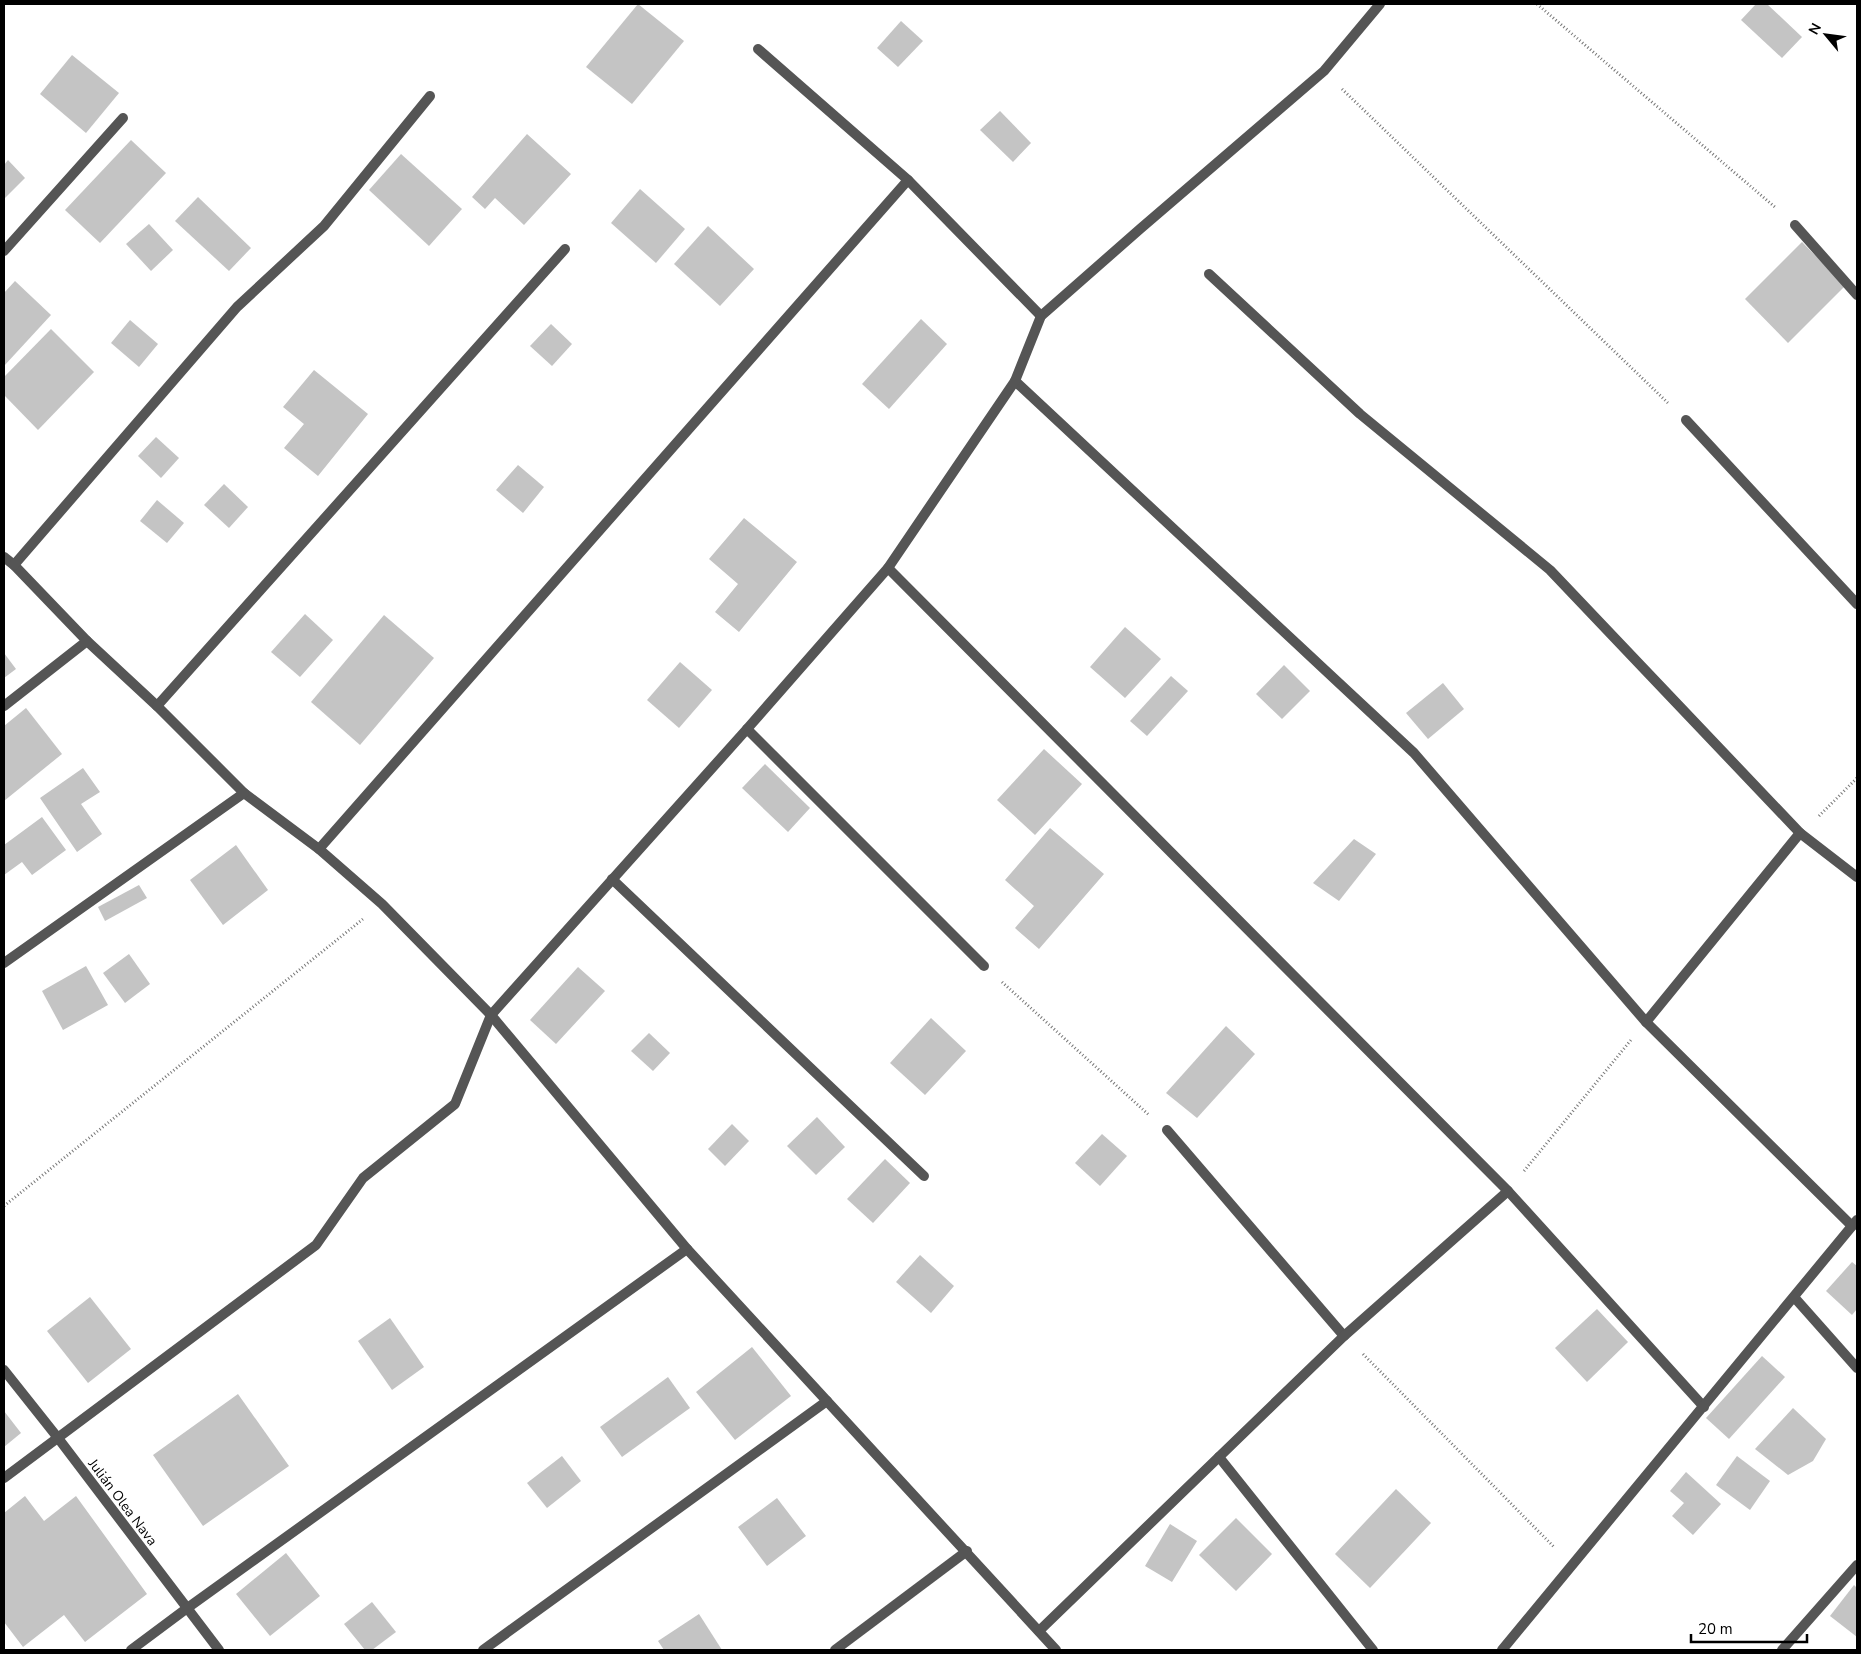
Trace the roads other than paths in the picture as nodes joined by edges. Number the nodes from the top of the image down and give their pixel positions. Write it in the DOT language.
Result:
graph roads {
  1 [pos="1380,4"];
  2 [pos="758,49"];
  3 [pos="430,96"];
  4 [pos="123,118"];
  5 [pos="908,180"];
  6 [pos="1795,225"];
  7 [pos="564,250"];
  8 [pos="4,251"];
  9 [pos="1209,274"];
  10 [pos="1857,295"];
  11 [pos="1041,316"];
  12 [pos="1015,382"];
  13 [pos="1686,420"];
  14 [pos="4,557"];
  15 [pos="14,565"];
  16 [pos="888,568"];
  17 [pos="1857,604"];
  18 [pos="87,641"];
  19 [pos="4,706"];
  20 [pos="157,706"];
  21 [pos="747,729"];
  22 [pos="244,792"];
  23 [pos="1800,833"];
  24 [pos="319,849"];
  25 [pos="1857,876"];
  26 [pos="612,879"];
  27 [pos="4,963"];
  28 [pos="984,966"];
  29 [pos="491,1014"];
  30 [pos="1646,1022"];
  31 [pos="1167,1130"];
  32 [pos="924,1176"];
  33 [pos="1508,1191"];
  34 [pos="1855,1223"];
  35 [pos="688,1249"];
  36 [pos="1794,1297"];
  37 [pos="1344,1336"];
  38 [pos="1857,1368"];
  39 [pos="4,1370"];
  40 [pos="827,1401"];
  41 [pos="1704,1407"];
  42 [pos="58,1438"];
  43 [pos="1219,1457"];
  44 [pos="4,1478"];
  45 [pos="967,1551"];
  46 [pos="1857,1565"];
  47 [pos="186,1609"];
  48 [pos="1039,1631"];
  49 [pos="131,1650"];
  50 [pos="219,1650"];
  51 [pos="483,1650"];
  52 [pos="835,1650"];
  53 [pos="1056,1650"];
  54 [pos="1373,1650"];
  55 [pos="1502,1650"];
  56 [pos="1782,1650"];
  1 -- 11 [label="street"];
  2 -- 5 [label="street"];
  3 -- 15 [label="street"];
  4 -- 8 [label="street"];
  5 -- 11 [label="street"];
  5 -- 24 [label="street"];
  6 -- 10 [label="street"];
  7 -- 20 [label="street"];
  9 -- 23 [label="street"];
  11 -- 12 [label="street"];
  12 -- 16 [label="street"];
  12 -- 30 [label="street"];
  13 -- 17 [label="street"];
  14 -- 15 [label="street"];
  15 -- 18 [label="street"];
  16 -- 21 [label="street"];
  16 -- 33 [label="street"];
  18 -- 19 [label="street"];
  18 -- 20 [label="street"];
  20 -- 22 [label="street"];
  21 -- 26 [label="street"];
  21 -- 28 [label="street"];
  22 -- 24 [label="street"];
  22 -- 27 [label="street"];
  23 -- 25 [label="street"];
  23 -- 30 [label="street"];
  24 -- 29 [label="street"];
  26 -- 29 [label="street"];
  26 -- 32 [label="street"];
  29 -- 35 [label="street"];
  29 -- 42 [label="street"];
  30 -- 34 [label="street"];
  31 -- 37 [label="street"];
  33 -- 37 [label="street"];
  33 -- 41 [label="street"];
  34 -- 36 [label="street"];
  35 -- 40 [label="street"];
  35 -- 47 [label="street"];
  36 -- 38 [label="street"];
  36 -- 41 [label="street"];
  37 -- 43 [label="street"];
  39 -- 42 [label="street, Julián Olea Nava"];
  40 -- 45 [label="street"];
  40 -- 51 [label="street"];
  41 -- 55 [label="street"];
  42 -- 44 [label="street"];
  42 -- 47 [label="street, Julián Olea Nava"];
  43 -- 48 [label="street"];
  43 -- 54 [label="street"];
  45 -- 48 [label="street"];
  45 -- 52 [label="street"];
  46 -- 56 [label="street"];
  47 -- 49 [label="street"];
  47 -- 50 [label="street, Julián Olea Nava"];
  48 -- 53 [label="street"];
}
